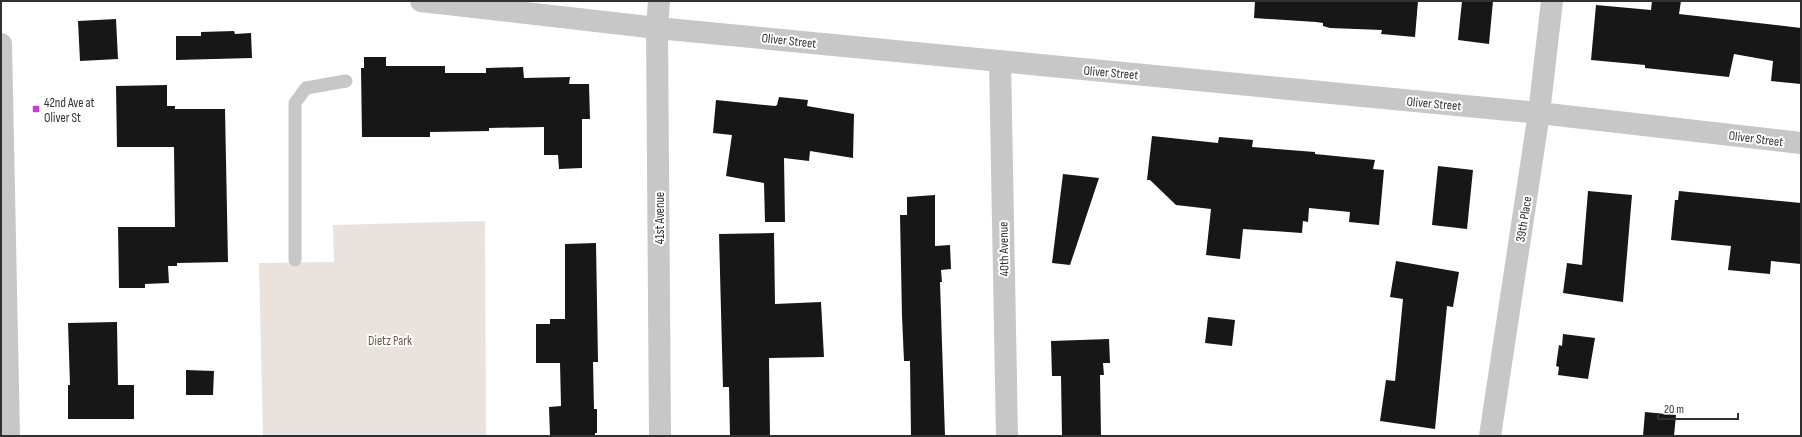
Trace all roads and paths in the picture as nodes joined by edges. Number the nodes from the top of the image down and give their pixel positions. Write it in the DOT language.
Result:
graph roads {
  1 [pos="421,1"];
  2 [pos="659,1"];
  3 [pos="1552,1"];
  4 [pos="657,28"];
  5 [pos="1,44"];
  6 [pos="1000,61"];
  7 [pos="346,81"];
  8 [pos="1539,113"];
  9 [pos="1801,143"];
  10 [pos="296,260"];
  11 [pos="9,436"];
  12 [pos="660,436"];
  13 [pos="1007,436"];
  14 [pos="1490,436"];
  1 -- 4 [label="street, Oliver Street"];
  2 -- 4 [label="street, 41st Avenue"];
  3 -- 8 [label="street, 39th Place"];
  4 -- 6 [label="street, Oliver Street"];
  4 -- 12 [label="street, 41st Avenue"];
  5 -- 11 [label="street"];
  6 -- 8 [label="street, Oliver Street"];
  6 -- 13 [label="street, 40th Avenue"];
  7 -- 10 [label="lane"];
  8 -- 9 [label="street, Oliver Street"];
  8 -- 14 [label="street, 39th Place"];
}
